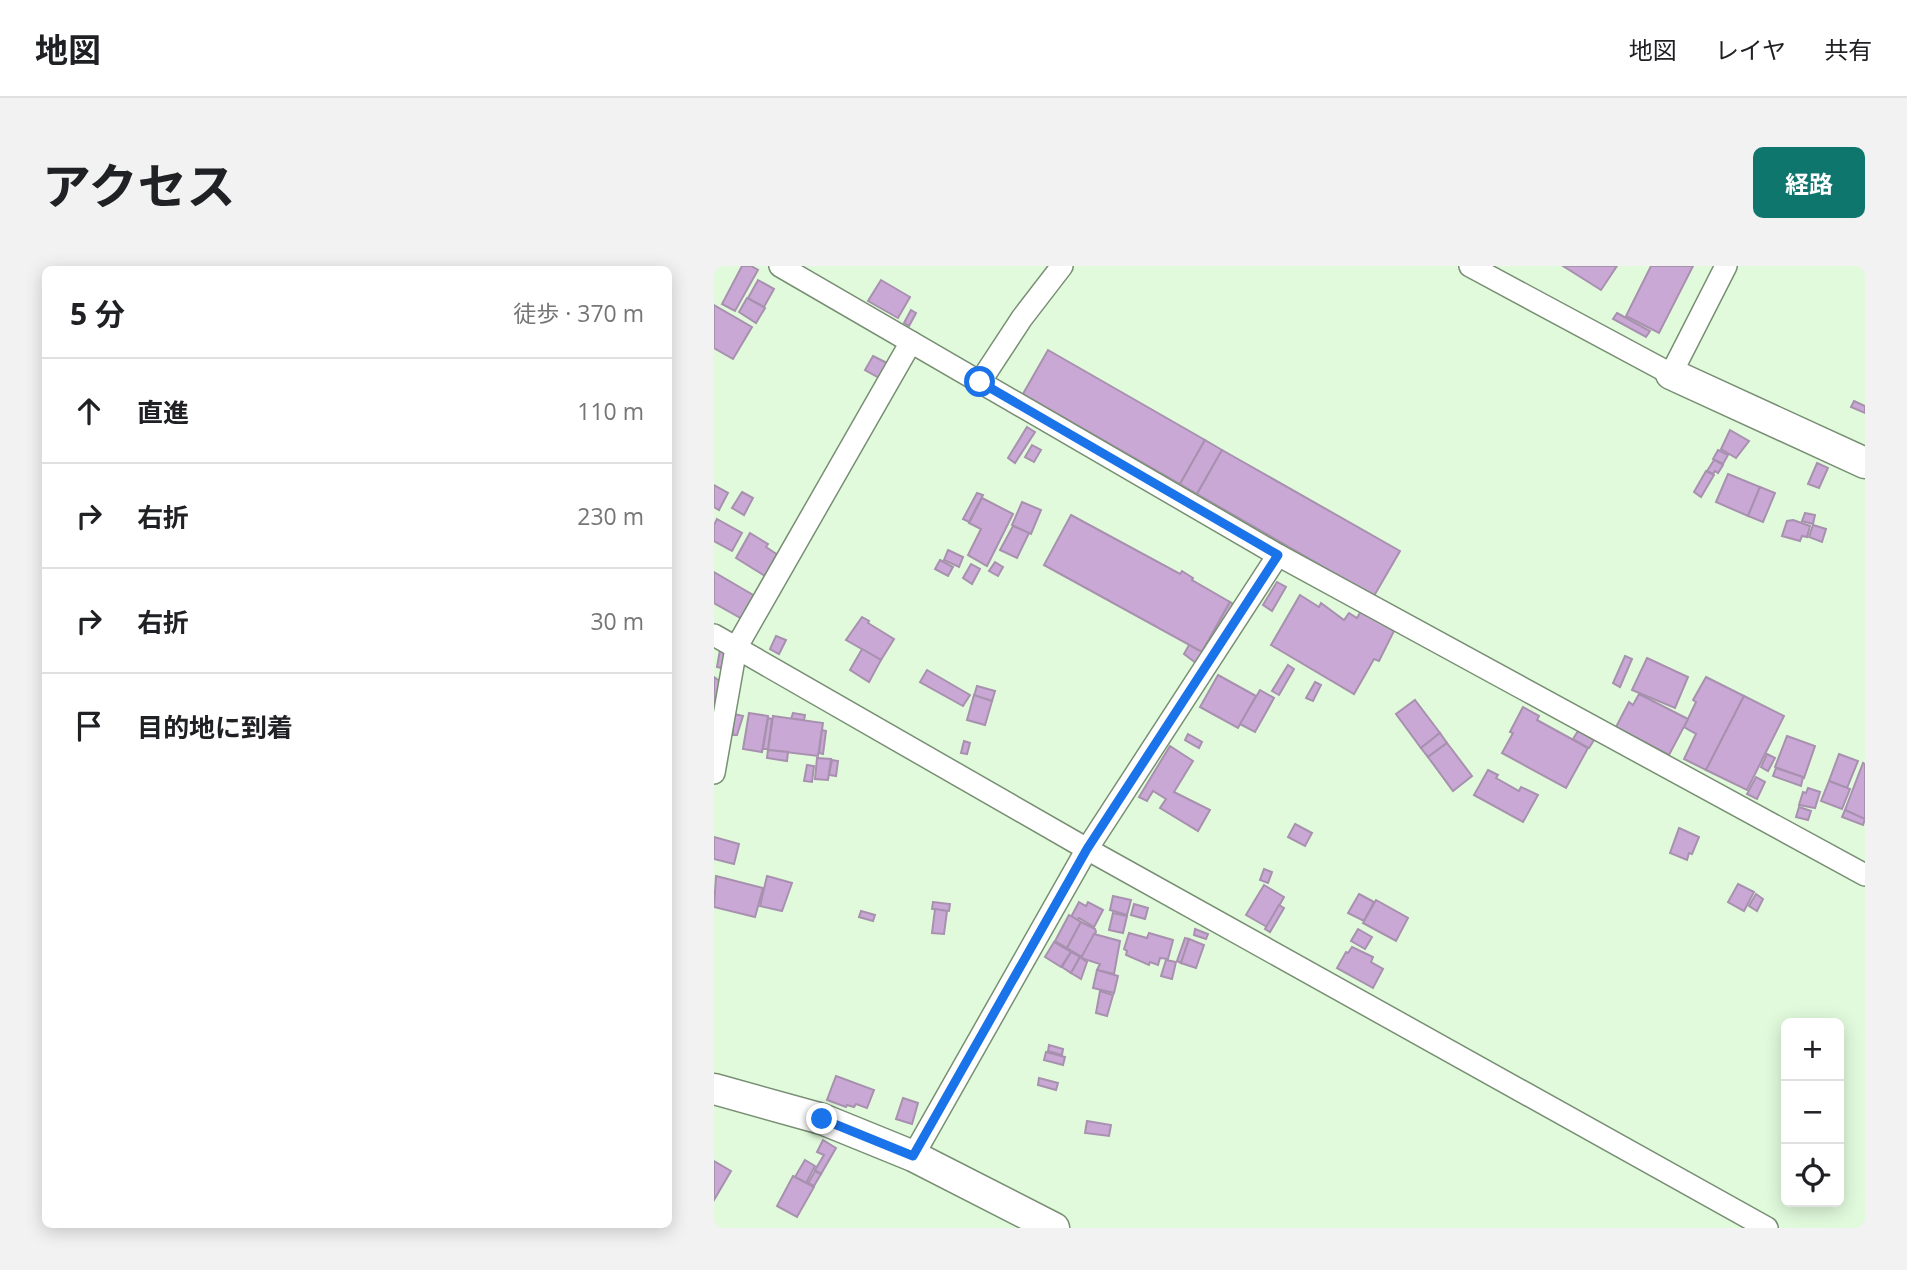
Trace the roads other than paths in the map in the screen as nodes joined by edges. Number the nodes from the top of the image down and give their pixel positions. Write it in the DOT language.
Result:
graph roads {
  1 [pos="780,266"];
  2 [pos="1062,266"];
  3 [pos="1470,266"];
  4 [pos="1726,266"];
  5 [pos="911,342"];
  6 [pos="1671,374"];
  7 [pos="980,382"];
  8 [pos="1865,463"];
  9 [pos="1278,555"];
  10 [pos="714,635"];
  11 [pos="736,648"];
  12 [pos="714,773"];
  13 [pos="1087,849"];
  14 [pos="1865,875"];
  15 [pos="714,1088"];
  16 [pos="913,1156"];
  17 [pos="1054,1228"];
  18 [pos="1767,1228"];
  1 -- 5 [label="street"];
  2 -- 7 [label="street"];
  3 -- 6 [label="street"];
  4 -- 6 [label="street"];
  5 -- 7 [label="street"];
  5 -- 11 [label="street"];
  6 -- 8 [label="street"];
  7 -- 9 [label="street"];
  9 -- 13 [label="street"];
  9 -- 14 [label="street"];
  10 -- 11 [label="street"];
  11 -- 12 [label="street"];
  11 -- 13 [label="street"];
  13 -- 16 [label="street"];
  13 -- 18 [label="street"];
  15 -- 16 [label="street"];
  16 -- 17 [label="street"];
}
